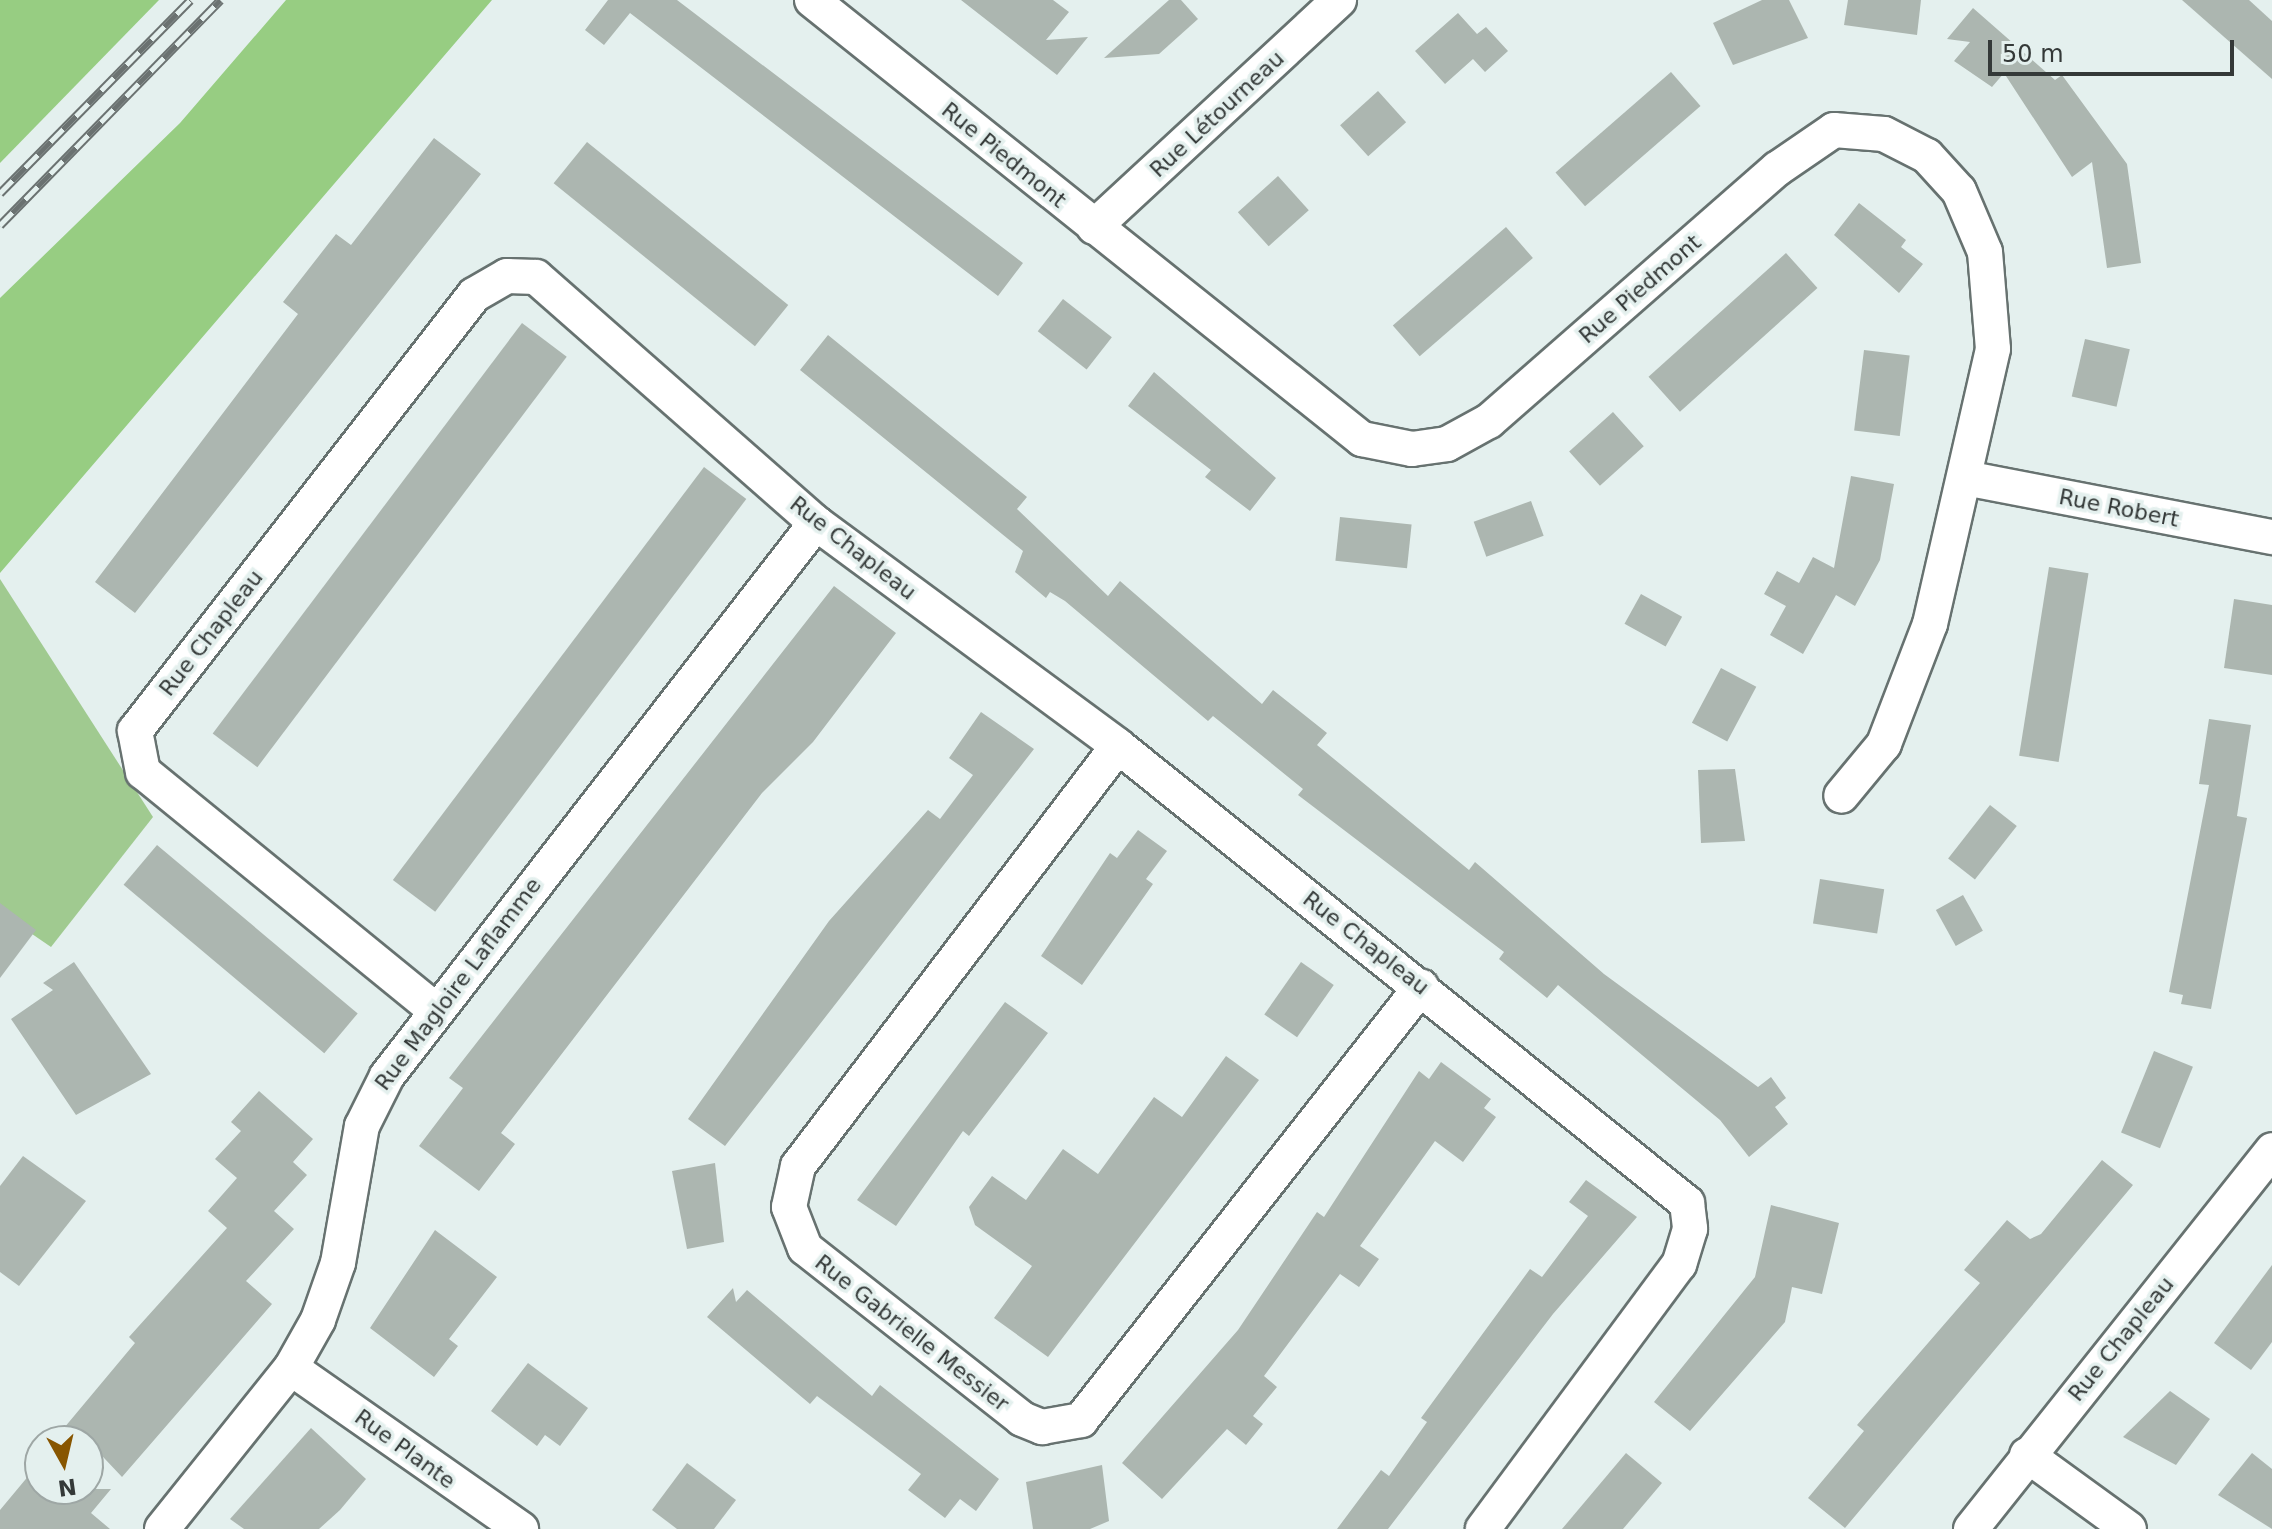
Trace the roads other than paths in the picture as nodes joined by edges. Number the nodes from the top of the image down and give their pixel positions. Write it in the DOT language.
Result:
graph roads {
  1 [pos="812,0"];
  2 [pos="1339,0"];
  3 [pos="1094,227"];
  4 [pos="1965,478"];
  5 [pos="816,523"];
  6 [pos="2272,537"];
  7 [pos="1118,746"];
  8 [pos="1841,796"];
  9 [pos="1421,987"];
  10 [pos="434,1009"];
  11 [pos="2272,1150"];
  12 [pos="291,1368"];
  13 [pos="2027,1455"];
  14 [pos="162,1529"];
  15 [pos="521,1529"];
  16 [pos="1483,1529"];
  17 [pos="1971,1529"];
  18 [pos="2129,1529"];
  1 -- 3 [label="street, Rue Piedmont"];
  2 -- 3 [label="street, Rue Létourneau"];
  3 -- 4 [label="street, Rue Piedmont"];
  4 -- 6 [label="street, Rue Robert"];
  4 -- 8 [label="street, Rue Piedmont"];
  5 -- 7 [label="street, Rue Chapleau"];
  5 -- 10 [label="street, Rue Magloire Laflamme"];
  5 -- 10 [label="street, Rue Chapleau"];
  7 -- 9 [label="street, Rue Chapleau"];
  7 -- 9 [label="street, Rue Gabrielle Messier"];
  9 -- 16 [label="street, Rue Chapleau"];
  10 -- 12 [label="street, Rue Magloire Laflamme"];
  11 -- 13 [label="street, Rue Chapleau"];
  12 -- 14 [label="street, Rue Magloire Laflamme"];
  12 -- 15 [label="street, Rue Plante"];
  13 -- 17 [label="street, Rue Chapleau"];
  13 -- 18 [label="street"];
}
